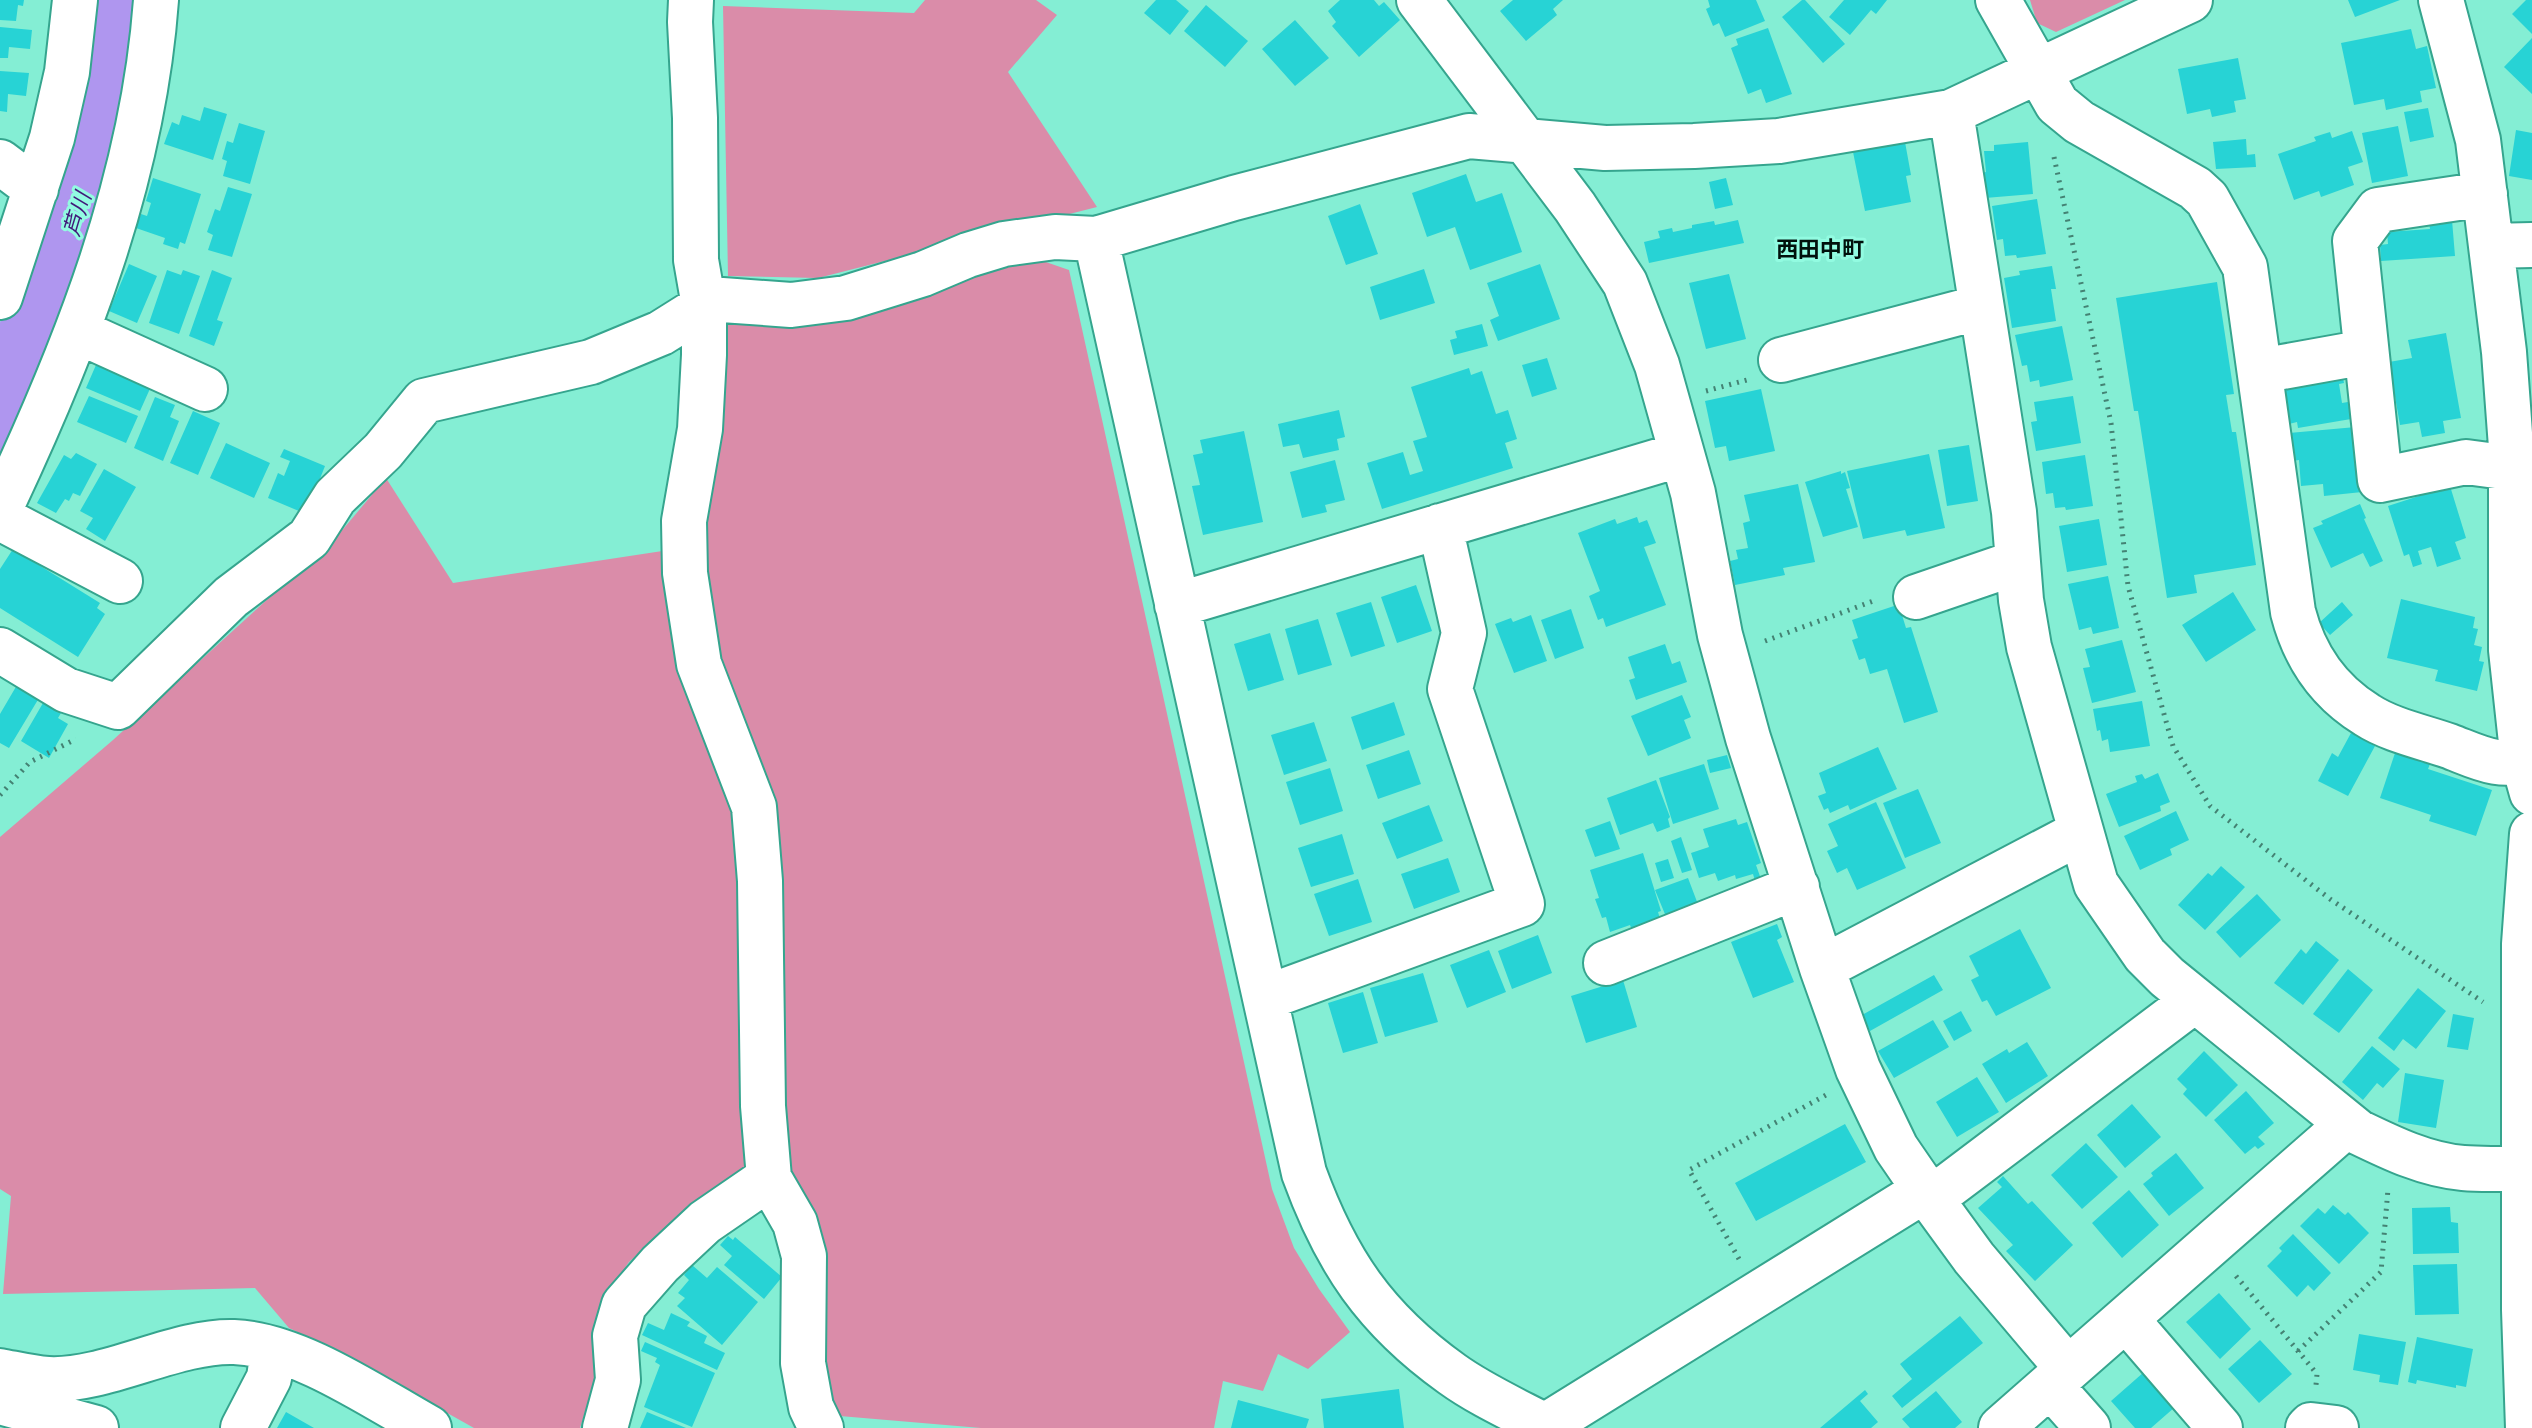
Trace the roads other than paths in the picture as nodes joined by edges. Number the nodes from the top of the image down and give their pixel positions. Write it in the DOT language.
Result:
graph roads {
  1 [pos="75,0"];
  2 [pos="156,0"];
  3 [pos="691,0"];
  4 [pos="1419,0"];
  5 [pos="1998,0"];
  6 [pos="2190,0"];
  7 [pos="2441,0"];
  8 [pos="2036,71"];
  9 [pos="1951,112"];
  10 [pos="1523,141"];
  11 [pos="0,162"];
  12 [pos="36,189"];
  13 [pos="2485,194"];
  14 [pos="1096,239"];
  15 [pos="2512,245"];
  16 [pos="0,297"];
  17 [pos="704,306"];
  18 [pos="1981,307"];
  19 [pos="77,331"];
  20 [pos="2366,352"];
  21 [pos="1781,360"];
  22 [pos="2260,371"];
  23 [pos="205,389"];
  24 [pos="1682,454"];
  25 [pos="2511,468"];
  26 [pos="0,509"];
  27 [pos="0,518"];
  28 [pos="1440,526"];
  29 [pos="2018,562"];
  30 [pos="120,581"];
  31 [pos="1916,597"];
  32 [pos="1177,605"];
  33 [pos="0,650"];
  34 [pos="2529,771"];
  35 [pos="2081,832"];
  36 [pos="2532,834"];
  37 [pos="1797,887"];
  38 [pos="1606,963"];
  39 [pos="1822,968"];
  40 [pos="1265,998"];
  41 [pos="2195,1000"];
  42 [pos="2348,1124"];
  43 [pos="2528,1169"];
  44 [pos="769,1178"];
  45 [pos="1928,1194"];
  46 [pos="2126,1319"];
  47 [pos="273,1349"];
  48 [pos="0,1371"];
  49 [pos="2059,1377"];
  50 [pos="0,1402"];
  51 [pos="1547,1427"];
  52 [pos="96,1428"];
  53 [pos="243,1428"];
  54 [pos="429,1428"];
  55 [pos="605,1428"];
  56 [pos="821,1428"];
  57 [pos="2001,1428"];
  58 [pos="2088,1428"];
  59 [pos="2220,1428"];
  60 [pos="2528,1428"];
  1 -- 12 [label="street"];
  2 -- 19 [label="street"];
  3 -- 17 [label="street"];
  4 -- 10 [label="street"];
  5 -- 8 [label="street"];
  6 -- 8 [label="street"];
  7 -- 13 [label="street"];
  8 -- 9 [label="street"];
  8 -- 22 [label="street"];
  9 -- 10 [label="street"];
  9 -- 18 [label="street"];
  10 -- 14 [label="street"];
  10 -- 24 [label="street"];
  11 -- 12 [label="street"];
  12 -- 16 [label="street"];
  13 -- 15 [label="street"];
  13 -- 20 [label="street"];
  14 -- 17 [label="street"];
  14 -- 32 [label="street"];
  15 -- 25 [label="street"];
  17 -- 33 [label="street"];
  17 -- 44 [label="street"];
  18 -- 21 [label="street"];
  18 -- 29 [label="street"];
  19 -- 23 [label="street"];
  19 -- 26 [label="street"];
  20 -- 22 [label="street"];
  20 -- 25 [label="street"];
  22 -- 34 [label="street"];
  24 -- 28 [label="street"];
  24 -- 37 [label="street"];
  25 -- 34 [label="street"];
  27 -- 30 [label="street"];
  28 -- 32 [label="street"];
  28 -- 40 [label="street"];
  29 -- 31 [label="street"];
  29 -- 35 [label="street"];
  32 -- 40 [label="street"];
  35 -- 39 [label="street"];
  35 -- 41 [label="street"];
  36 -- 43 [label="street"];
  37 -- 38 [label="street"];
  37 -- 39 [label="street"];
  39 -- 45 [label="street"];
  40 -- 51 [label="street"];
  41 -- 42 [label="street"];
  41 -- 45 [label="street"];
  42 -- 43 [label="street"];
  42 -- 46 [label="street"];
  43 -- 60 [label="street"];
  44 -- 55 [label="street"];
  44 -- 56 [label="street"];
  45 -- 49 [label="street"];
  45 -- 51 [label="street"];
  46 -- 49 [label="street"];
  46 -- 59 [label="street"];
  47 -- 48 [label="street"];
  47 -- 53 [label="street"];
  47 -- 54 [label="street"];
  49 -- 57 [label="street"];
  49 -- 58 [label="street"];
  50 -- 52 [label="street"];
}
